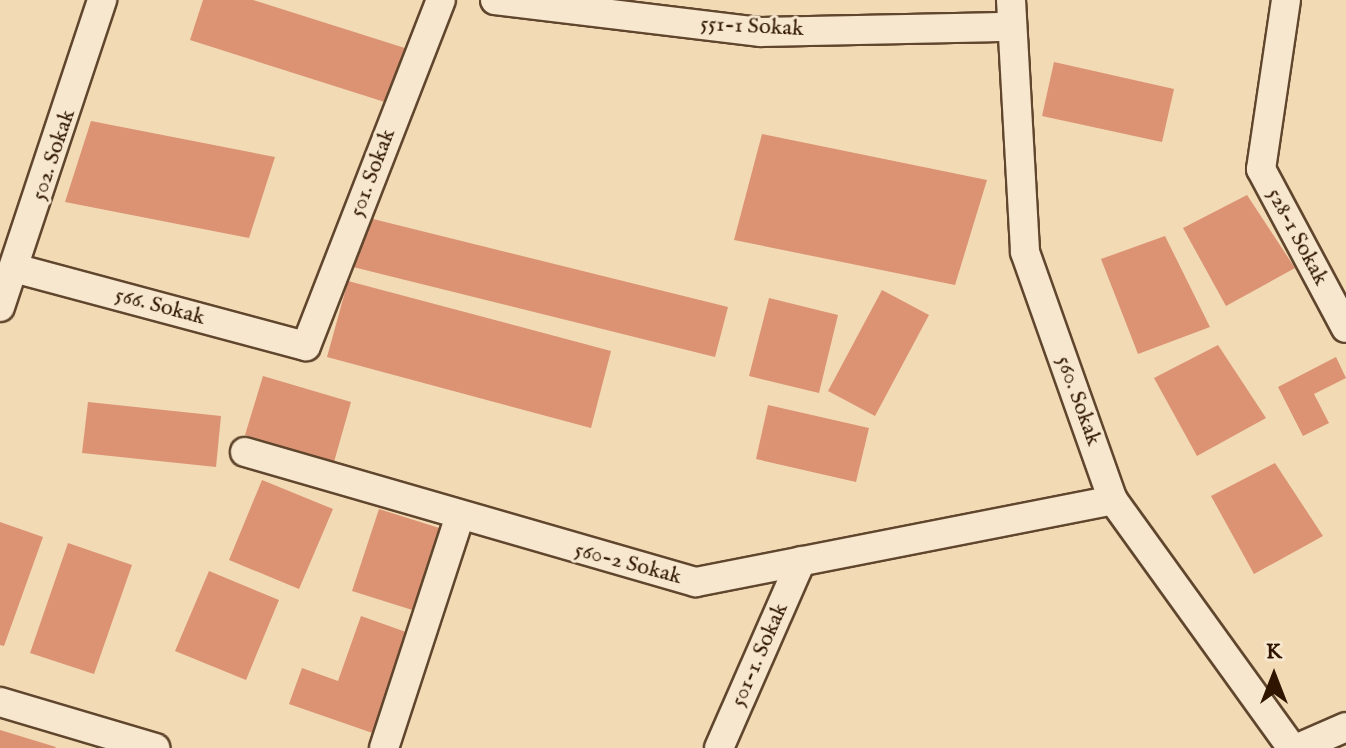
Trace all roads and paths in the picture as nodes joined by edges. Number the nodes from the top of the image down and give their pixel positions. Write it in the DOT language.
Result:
graph roads {
  1 [pos="102,0"];
  2 [pos="441,0"];
  3 [pos="495,0"];
  4 [pos="1286,0"];
  5 [pos="1011,14"];
  6 [pos="14,268"];
  7 [pos="0,307"];
  8 [pos="1346,328"];
  9 [pos="306,346"];
  10 [pos="245,452"];
  11 [pos="1113,500"];
  12 [pos="460,515"];
  13 [pos="801,561"];
  14 [pos="0,702"];
  15 [pos="1346,727"];
  16 [pos="155,748"];
  17 [pos="384,748"];
  18 [pos="719,748"];
  19 [pos="1292,748"];
  20 [pos="1298,748"];
  1 -- 6 [label="street, 502. Sokak"];
  2 -- 9 [label="street, 501. Sokak"];
  3 -- 5 [label="street, 551-1 Sokak"];
  4 -- 8 [label="street, 528-1 Sokak"];
  5 -- 11 [label="street, 560. Sokak"];
  6 -- 7 [label="street, 502. Sokak"];
  6 -- 9 [label="street, 566. Sokak"];
  10 -- 12 [label="street, 560-2 Sokak"];
  11 -- 13 [label="street, 560-2 Sokak"];
  11 -- 19 [label="street, 560. Sokak"];
  12 -- 13 [label="street, 560-2 Sokak"];
  12 -- 17 [label="street"];
  13 -- 18 [label="street, 501-1. Sokak"];
  14 -- 16 [label="street"];
  15 -- 20 [label="street"];
}
